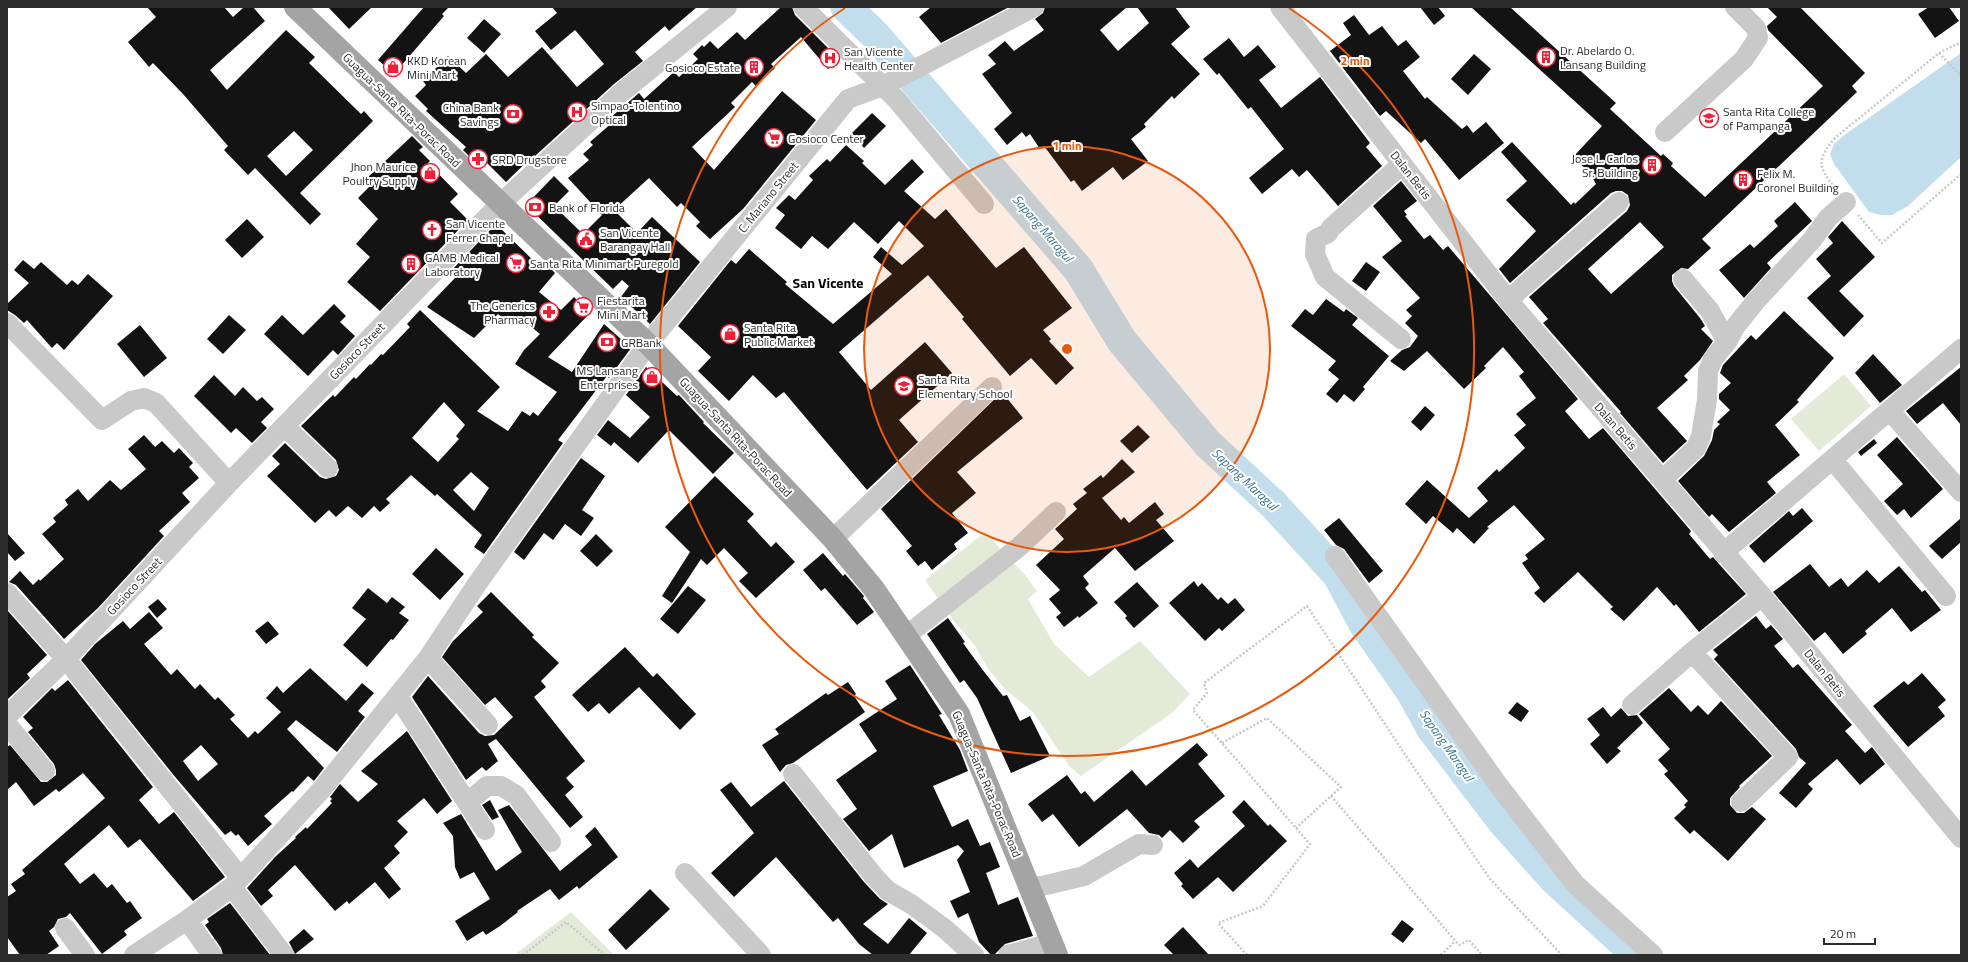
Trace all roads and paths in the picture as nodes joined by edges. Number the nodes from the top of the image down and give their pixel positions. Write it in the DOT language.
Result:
graph roads {
  1 [pos="295,7"];
  2 [pos="727,7"];
  3 [pos="803,7"];
  4 [pos="1034,7"];
  5 [pos="1280,7"];
  6 [pos="1735,7"];
  7 [pos="1961,42"];
  8 [pos="1939,53"];
  9 [pos="1961,76"];
  10 [pos="886,84"];
  11 [pos="1665,132"];
  12 [pos="1402,164"];
  13 [pos="1961,174"];
  14 [pos="1619,202"];
  15 [pos="1846,202"];
  16 [pos="500,204"];
  17 [pos="984,204"];
  18 [pos="1683,279"];
  19 [pos="1508,300"];
  20 [pos="7,323"];
  21 [pos="1401,339"];
  22 [pos="1727,342"];
  23 [pos="648,344"];
  24 [pos="1961,349"];
  25 [pos="992,387"];
  26 [pos="1890,411"];
  27 [pos="284,426"];
  28 [pos="1833,460"];
  29 [pos="328,468"];
  30 [pos="1662,480"];
  31 [pos="229,483"];
  32 [pos="1961,492"];
  33 [pos="1056,512"];
  34 [pos="833,539"];
  35 [pos="1723,553"];
  36 [pos="1335,556"];
  37 [pos="7,593"];
  38 [pos="1762,596"];
  39 [pos="1946,596"];
  40 [pos="907,635"];
  41 [pos="1692,652"];
  42 [pos="428,658"];
  43 [pos="66,659"];
  44 [pos="398,697"];
  45 [pos="1632,705"];
  46 [pos="7,716"];
  47 [pos="7,724"];
  48 [pos="488,725"];
  49 [pos="1222,743"];
  50 [pos="45,772"];
  51 [pos="793,774"];
  52 [pos="1331,796"];
  53 [pos="468,802"];
  54 [pos="1741,802"];
  55 [pos="1296,828"];
  56 [pos="485,830"];
  57 [pos="1961,838"];
  58 [pos="551,842"];
  59 [pos="1153,845"];
  60 [pos="685,873"];
  61 [pos="236,882"];
  62 [pos="1030,886"];
  63 [pos="187,920"];
  64 [pos="65,928"];
  65 [pos="1455,941"];
  66 [pos="1054,949"];
  67 [pos="85,955"];
  68 [pos="134,955"];
  69 [pos="212,955"];
  70 [pos="284,955"];
  71 [pos="523,955"];
  72 [pos="605,955"];
  73 [pos="761,955"];
  74 [pos="974,955"];
  75 [pos="1008,955"];
  76 [pos="1247,955"];
  77 [pos="1441,955"];
  78 [pos="1482,955"];
  79 [pos="1562,955"];
  80 [pos="1653,955"];
  1 -- 16 [label="main road, Guagua-Santa Rita-Porac Road"];
  2 -- 16 [label="street, Gosioco Street"];
  3 -- 10 [label="street"];
  4 -- 10 [label="street, C. Mariano Street"];
  5 -- 12 [label="street, Dalan Betis"];
  6 -- 11 [label="street"];
  7 -- 8 [label="path"];
  8 -- 9 [label="path"];
  8 -- 15 [label="path"];
  10 -- 17 [label="street"];
  10 -- 23 [label="street, C. Mariano Street"];
  12 -- 19 [label="street, Dalan Betis"];
  12 -- 21 [label="street"];
  13 -- 15 [label="path"];
  14 -- 19 [label="street"];
  15 -- 22 [label="street"];
  16 -- 23 [label="main road, Guagua-Santa Rita-Porac Road"];
  16 -- 27 [label="street, Gosioco Street"];
  18 -- 22 [label="street"];
  19 -- 30 [label="street, Dalan Betis"];
  20 -- 31 [label="street"];
  22 -- 30 [label="street"];
  23 -- 34 [label="main road, Guagua-Santa Rita-Porac Road"];
  23 -- 42 [label="street, C. Mariano Street"];
  24 -- 26 [label="street"];
  25 -- 34 [label="street"];
  26 -- 28 [label="street"];
  26 -- 32 [label="street"];
  27 -- 29 [label="street"];
  27 -- 31 [label="street, Gosioco Street"];
  28 -- 35 [label="street"];
  28 -- 39 [label="street"];
  30 -- 35 [label="street, Dalan Betis"];
  31 -- 43 [label="street, Gosioco Street"];
  33 -- 40 [label="street"];
  34 -- 40 [label="main road, Guagua-Santa Rita-Porac Road"];
  35 -- 38 [label="street, Dalan Betis"];
  36 -- 80 [label="street"];
  37 -- 43 [label="street"];
  38 -- 41 [label="street"];
  38 -- 57 [label="street, Dalan Betis"];
  40 -- 62 [label="main road, Guagua-Santa Rita-Porac Road"];
  41 -- 45 [label="street"];
  41 -- 54 [label="street"];
  42 -- 44 [label="street, C. Mariano Street"];
  42 -- 48 [label="street"];
  43 -- 46 [label="street, Gosioco Street"];
  43 -- 61 [label="street"];
  44 -- 53 [label="street"];
  44 -- 61 [label="street, C. Mariano Street"];
  47 -- 50 [label="street"];
  49 -- 52 [label="path"];
  49 -- 55 [label="path"];
  49 -- 79 [label="path"];
  51 -- 74 [label="street"];
  52 -- 55 [label="path"];
  52 -- 65 [label="path"];
  53 -- 56 [label="street"];
  53 -- 58 [label="street"];
  55 -- 76 [label="path"];
  59 -- 62 [label="street"];
  60 -- 73 [label="street"];
  61 -- 63 [label="street, C. Mariano Street"];
  61 -- 70 [label="street"];
  62 -- 66 [label="main road, Guagua-Santa Rita-Porac Road"];
  63 -- 68 [label="street, C. Mariano Street"];
  63 -- 69 [label="street"];
  64 -- 67 [label="street"];
  65 -- 77 [label="path"];
  65 -- 78 [label="path"];
  66 -- 75 [label="street"];
  71 -- 72 [label="path"];
}
